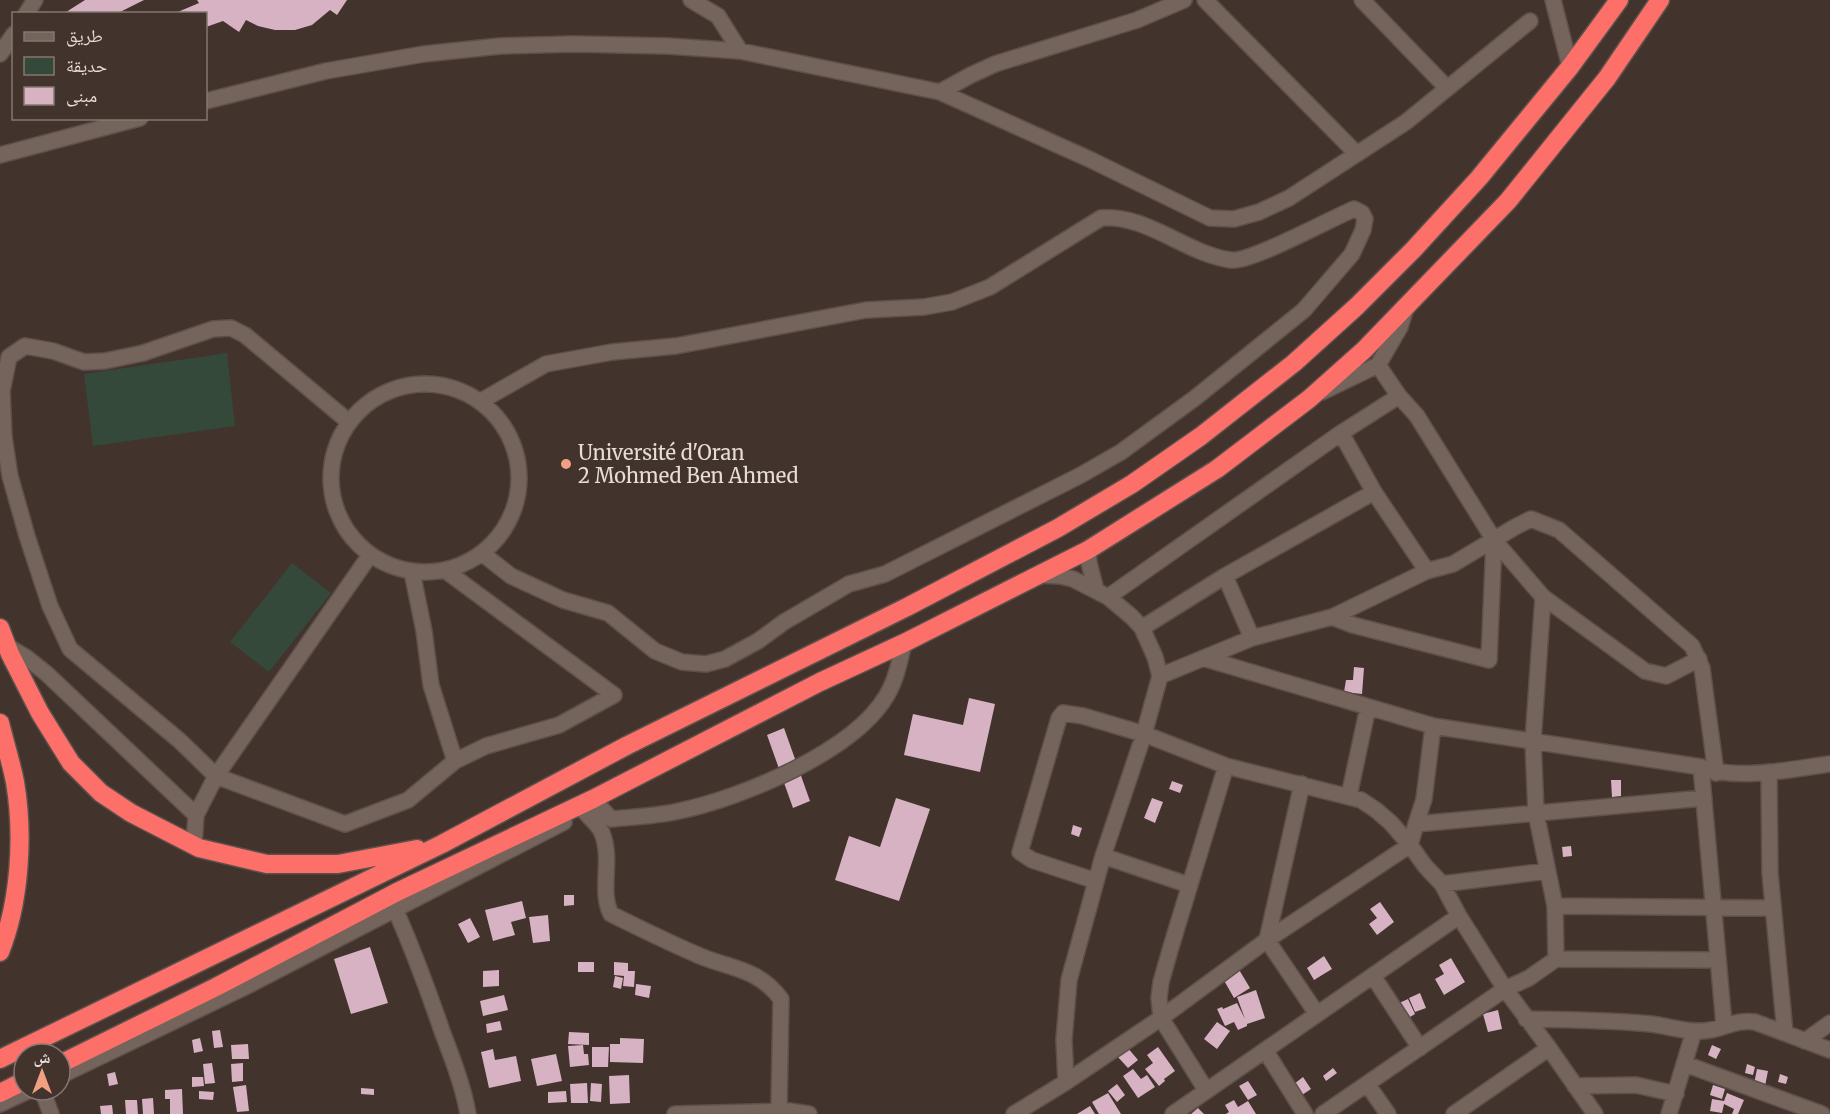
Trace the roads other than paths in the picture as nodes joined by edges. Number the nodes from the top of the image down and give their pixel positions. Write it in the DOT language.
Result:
graph roads {
  1 [pos="691,0"];
  2 [pos="1184,0"];
  3 [pos="1205,0"];
  4 [pos="1362,0"];
  5 [pos="1552,0"];
  6 [pos="1619,0"];
  7 [pos="1660,0"];
  8 [pos="1530,21"];
  9 [pos="12,37"];
  10 [pos="740,51"];
  11 [pos="0,54"];
  12 [pos="1570,68"];
  13 [pos="1447,88"];
  14 [pos="940,92"];
  15 [pos="207,101"];
  16 [pos="132,120"];
  17 [pos="1357,154"];
  18 [pos="0,155"];
  19 [pos="1407,305"];
  20 [pos="1378,365"];
  21 [pos="1399,396"];
  22 [pos="1309,399"];
  23 [pos="481,401"];
  24 [pos="349,422"];
  25 [pos="1341,433"];
  26 [pos="1374,492"];
  27 [pos="1494,540"];
  28 [pos="1088,550"];
  29 [pos="483,554"];
  30 [pos="370,555"];
  31 [pos="446,571"];
  32 [pos="412,572"];
  33 [pos="1427,572"];
  34 [pos="1034,575"];
  35 [pos="1225,576"];
  36 [pos="1102,593"];
  37 [pos="1543,597"];
  38 [pos="1332,617"];
  39 [pos="0,628"];
  40 [pos="1142,628"];
  41 [pos="1252,638"];
  42 [pos="904,643"];
  43 [pos="7,646"];
  44 [pos="1203,658"];
  45 [pos="1699,659"];
  46 [pos="1160,676"];
  47 [pos="1368,707"];
  48 [pos="0,723"];
  49 [pos="1433,726"];
  50 [pos="1144,734"];
  51 [pos="1533,741"];
  52 [pos="455,761"];
  53 [pos="1830,764"];
  54 [pos="1226,766"];
  55 [pos="1701,767"];
  56 [pos="1769,772"];
  57 [pos="1716,773"];
  58 [pos="216,776"];
  59 [pos="1302,784"];
  60 [pos="1348,796"];
  61 [pos="1704,798"];
  62 [pos="588,805"];
  63 [pos="1536,813"];
  64 [pos="196,815"];
  65 [pos="1416,824"];
  66 [pos="442,844"];
  67 [pos="194,845"];
  68 [pos="1410,845"];
  69 [pos="1103,856"];
  70 [pos="1547,871"];
  71 [pos="1096,881"];
  72 [pos="1442,884"];
  73 [pos="1189,885"];
  74 [pos="1555,906"];
  75 [pos="1713,906"];
  76 [pos="1773,908"];
  77 [pos="396,911"];
  78 [pos="1460,916"];
  79 [pos="1267,940"];
  80 [pos="0,952"];
  81 [pos="1556,959"];
  82 [pos="1717,960"];
  83 [pos="1373,976"];
  84 [pos="1505,989"];
  85 [pos="1317,1014"];
  86 [pos="1161,1018"];
  87 [pos="1526,1019"];
  88 [pos="1830,1023"];
  89 [pos="1724,1025"];
  90 [pos="1694,1031"];
  91 [pos="1785,1033"];
  92 [pos="1805,1041"];
  93 [pos="1419,1048"];
  94 [pos="1549,1048"];
  95 [pos="1265,1050"];
  96 [pos="1830,1050"];
  97 [pos="72,1058"];
  98 [pos="0,1059"];
  99 [pos="1685,1064"];
  100 [pos="72,1070"];
  101 [pos="1066,1082"];
  102 [pos="1367,1084"];
  103 [pos="1575,1086"];
  104 [pos="1206,1090"];
  105 [pos="1676,1094"];
  106 [pos="779,1111"];
  107 [pos="468,1114"];
  108 [pos="675,1114"];
  109 [pos="803,1114"];
  110 [pos="808,1114"];
  111 [pos="1014,1114"];
  112 [pos="1173,1114"];
  113 [pos="1305,1114"];
  114 [pos="1323,1114"];
  115 [pos="1388,1114"];
  116 [pos="1454,1114"];
  117 [pos="1595,1114"];
  118 [pos="1669,1114"];
  119 [pos="1822,1114"];
  1 -- 10 [label="street"];
  2 -- 14 [label="street"];
  3 -- 17 [label="street"];
  4 -- 13 [label="street"];
  5 -- 12 [label="street"];
  6 -- 12 [label="highway"];
  7 -- 19 [label="highway"];
  8 -- 13 [label="street"];
  9 -- 11 [label="street"];
  10 -- 14 [label="street"];
  10 -- 15 [label="street"];
  12 -- 66 [label="highway"];
  13 -- 17 [label="street"];
  14 -- 17 [label="street"];
  16 -- 18 [label="street"];
  19 -- 20 [label="street"];
  19 -- 22 [label="highway"];
  20 -- 21 [label="street"];
  20 -- 22 [label="street"];
  21 -- 25 [label="street"];
  21 -- 27 [label="street"];
  22 -- 28 [label="highway"];
  23 -- 24 [label="street"];
  23 -- 29 [label="street"];
  23 -- 29 [label="street"];
  24 -- 30 [label="street"];
  24 -- 58 [label="street"];
  25 -- 26 [label="street"];
  25 -- 36 [label="street"];
  26 -- 33 [label="street"];
  26 -- 35 [label="street"];
  27 -- 33 [label="street"];
  27 -- 37 [label="street"];
  27 -- 38 [label="street"];
  27 -- 45 [label="street"];
  28 -- 34 [label="highway"];
  28 -- 36 [label="street"];
  29 -- 31 [label="street"];
  30 -- 32 [label="street"];
  30 -- 58 [label="street"];
  31 -- 32 [label="street"];
  31 -- 52 [label="street"];
  32 -- 52 [label="street"];
  33 -- 38 [label="street"];
  34 -- 36 [label="street"];
  34 -- 42 [label="highway"];
  35 -- 40 [label="street"];
  35 -- 41 [label="street"];
  36 -- 40 [label="street"];
  37 -- 45 [label="street"];
  37 -- 51 [label="street"];
  38 -- 41 [label="street"];
  39 -- 43 [label="highway"];
  40 -- 46 [label="street"];
  41 -- 44 [label="street"];
  42 -- 62 [label="highway"];
  42 -- 62 [label="street"];
  43 -- 64 [label="street"];
  43 -- 67 [label="highway"];
  44 -- 46 [label="street"];
  44 -- 47 [label="street"];
  45 -- 57 [label="street"];
  46 -- 50 [label="street"];
  47 -- 49 [label="street"];
  47 -- 60 [label="street"];
  48 -- 80 [label="highway"];
  49 -- 51 [label="street"];
  49 -- 65 [label="street"];
  50 -- 54 [label="street"];
  50 -- 69 [label="street"];
  50 -- 71 [label="street"];
  51 -- 55 [label="street"];
  51 -- 63 [label="street"];
  52 -- 58 [label="street"];
  53 -- 56 [label="street"];
  54 -- 59 [label="street"];
  54 -- 73 [label="street"];
  55 -- 57 [label="street"];
  55 -- 61 [label="street"];
  56 -- 57 [label="street"];
  56 -- 76 [label="street"];
  58 -- 64 [label="street"];
  59 -- 60 [label="street"];
  59 -- 79 [label="street"];
  60 -- 68 [label="street"];
  61 -- 63 [label="street"];
  61 -- 75 [label="street"];
  62 -- 77 [label="street"];
  62 -- 97 [label="highway"];
  62 -- 106 [label="street"];
  63 -- 65 [label="street"];
  63 -- 70 [label="street"];
  64 -- 67 [label="street"];
  65 -- 68 [label="street"];
  66 -- 67 [label="highway"];
  66 -- 98 [label="highway"];
  68 -- 72 [label="street"];
  68 -- 79 [label="street"];
  69 -- 71 [label="street"];
  69 -- 73 [label="street"];
  70 -- 72 [label="street"];
  70 -- 74 [label="street"];
  71 -- 101 [label="street"];
  72 -- 78 [label="street"];
  73 -- 86 [label="street"];
  74 -- 75 [label="street"];
  74 -- 81 [label="street"];
  75 -- 76 [label="street"];
  75 -- 82 [label="street"];
  76 -- 91 [label="street"];
  77 -- 100 [label="street"];
  77 -- 107 [label="street"];
  78 -- 83 [label="street"];
  78 -- 84 [label="street"];
  79 -- 85 [label="street"];
  79 -- 86 [label="street"];
  81 -- 82 [label="street"];
  81 -- 84 [label="street"];
  82 -- 89 [label="street"];
  83 -- 85 [label="street"];
  83 -- 93 [label="street"];
  84 -- 87 [label="street"];
  84 -- 93 [label="street"];
  85 -- 95 [label="street"];
  86 -- 101 [label="street"];
  86 -- 104 [label="street"];
  87 -- 90 [label="street"];
  87 -- 94 [label="street"];
  88 -- 92 [label="street"];
  89 -- 90 [label="street"];
  89 -- 91 [label="street"];
  90 -- 99 [label="street"];
  91 -- 92 [label="street"];
  92 -- 96 [label="street"];
  93 -- 102 [label="street"];
  94 -- 103 [label="street"];
  94 -- 116 [label="street"];
  95 -- 104 [label="street"];
  95 -- 113 [label="street"];
  99 -- 105 [label="street"];
  99 -- 119 [label="street"];
  101 -- 111 [label="street"];
  102 -- 114 [label="street"];
  102 -- 115 [label="street"];
  103 -- 105 [label="street"];
  103 -- 117 [label="street"];
  104 -- 112 [label="street"];
  105 -- 118 [label="street"];
  106 -- 108 [label="street"];
  106 -- 109 [label="street"];
  109 -- 110 [label="street"];
}
